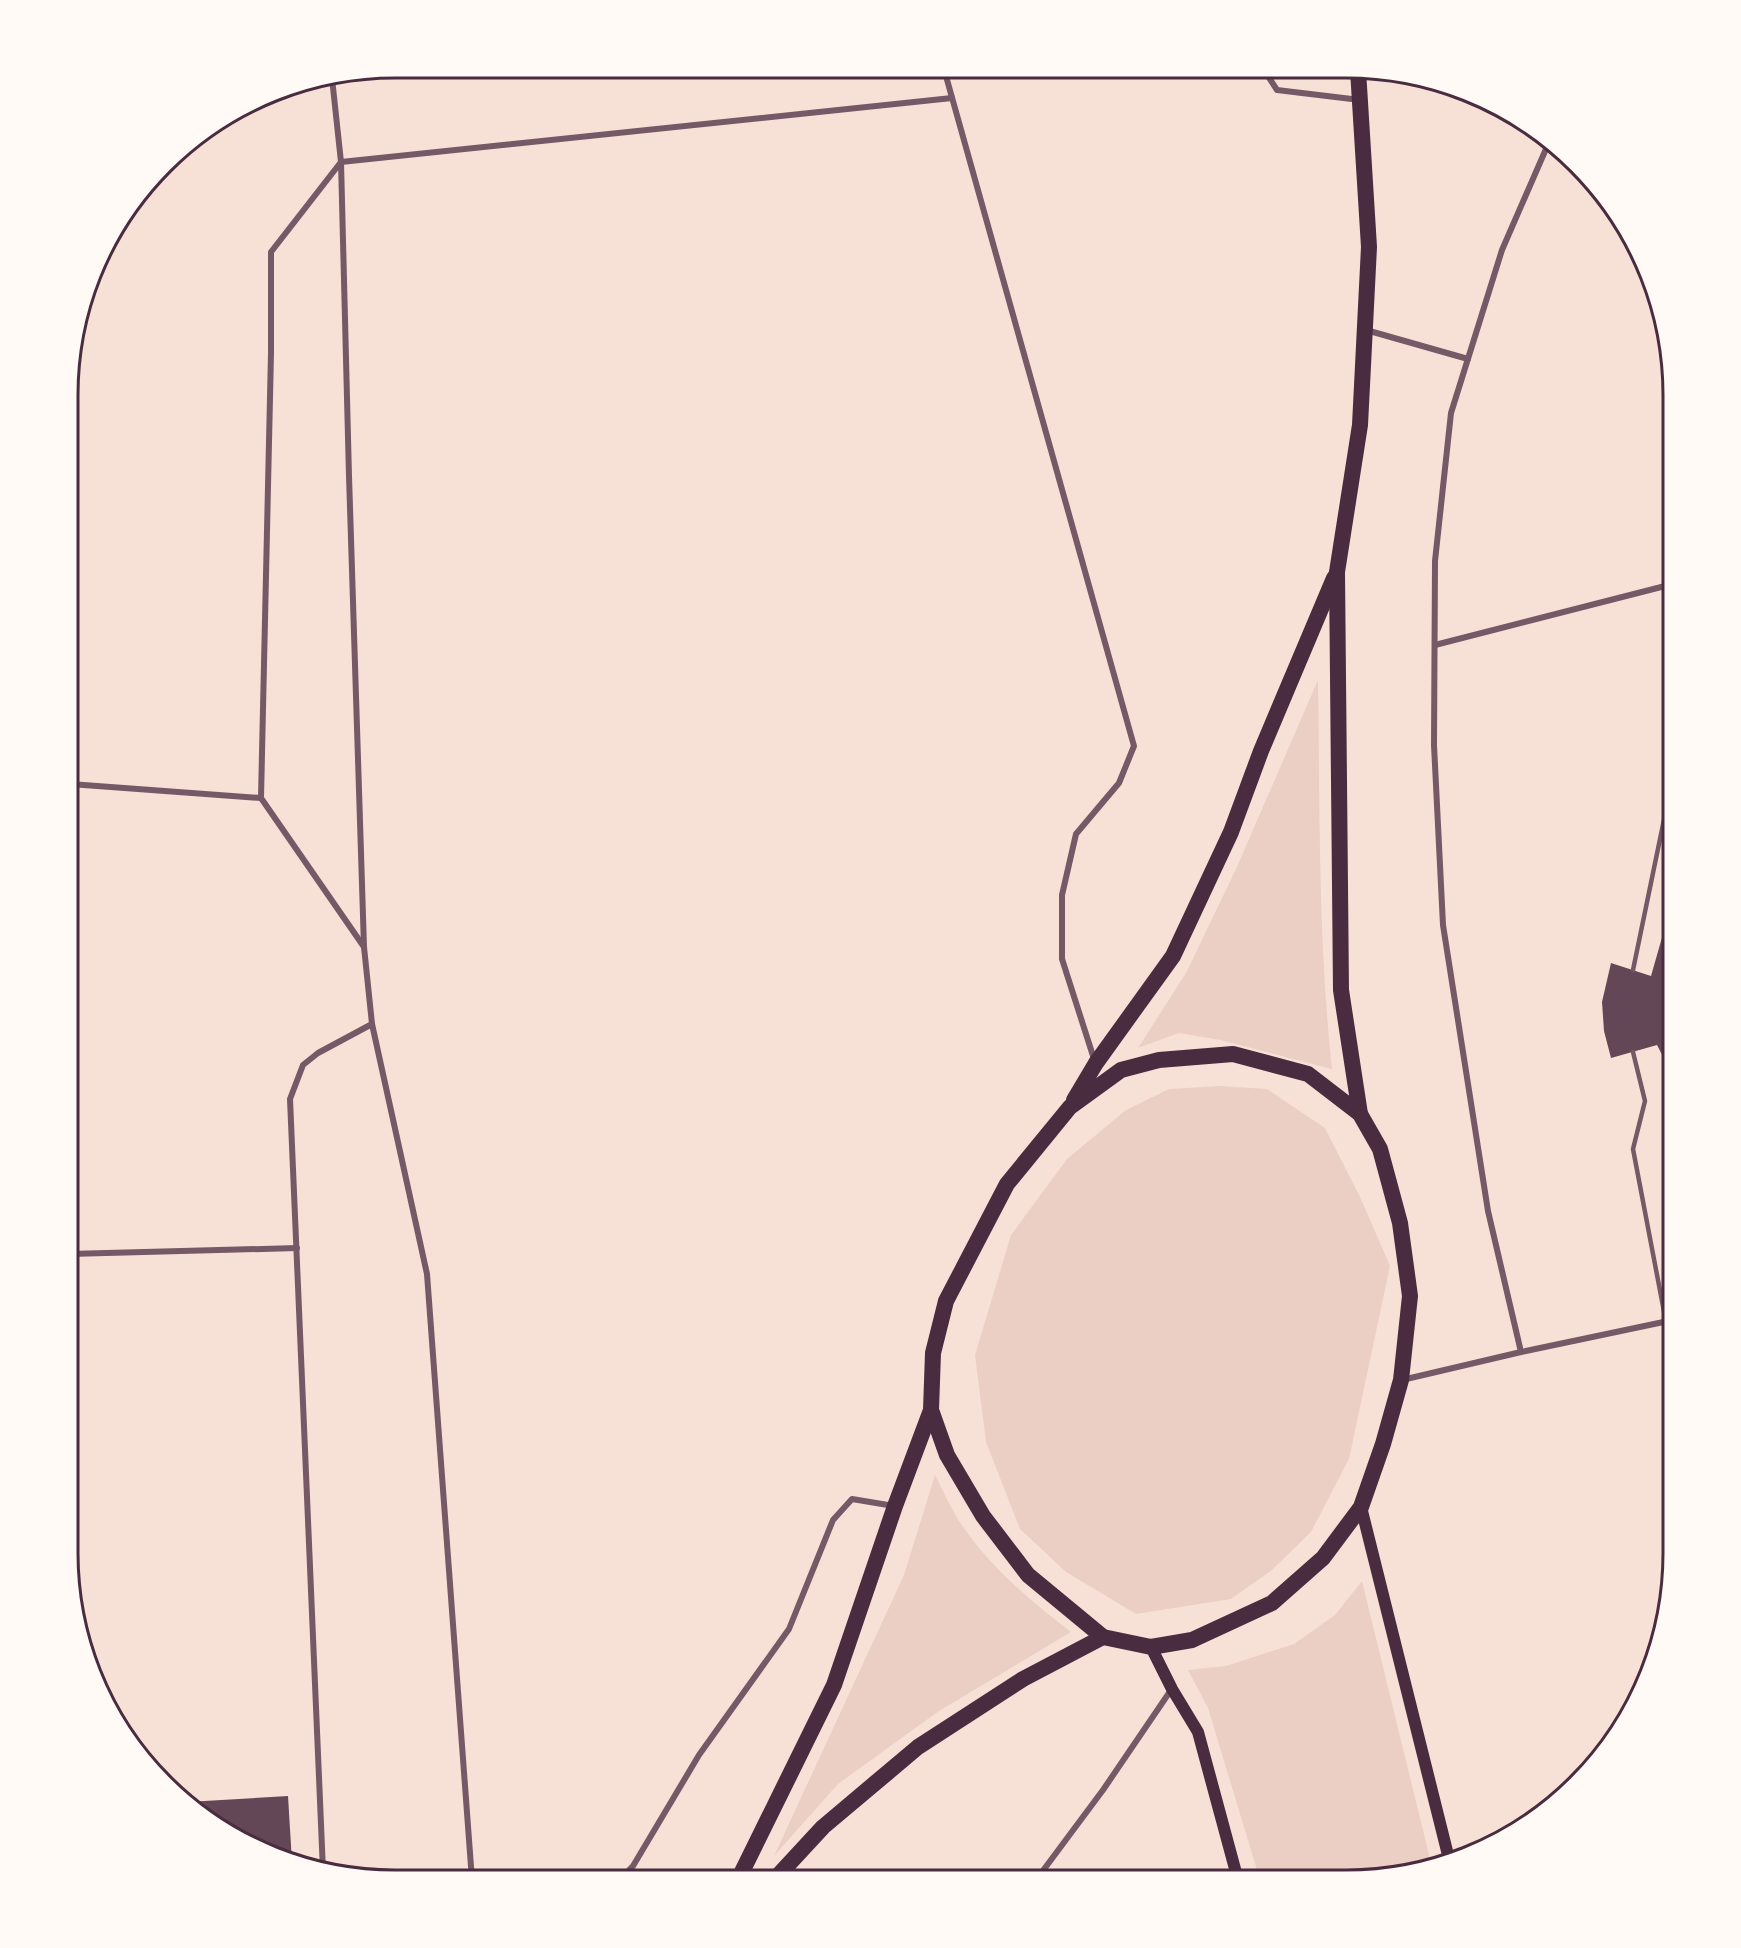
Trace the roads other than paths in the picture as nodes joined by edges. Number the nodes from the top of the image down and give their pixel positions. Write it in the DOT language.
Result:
graph roads {
  1 [pos="946,78"];
  2 [pos="1269,78"];
  3 [pos="1359,79"];
  4 [pos="333,84"];
  5 [pos="952,98"];
  6 [pos="1360,100"];
  7 [pos="1545,149"];
  8 [pos="341,162"];
  9 [pos="1365,330"];
  10 [pos="1468,359"];
  11 [pos="1337,572"];
  12 [pos="1663,587"];
  13 [pos="1434,645"];
  14 [pos="78,785"];
  15 [pos="261,798"];
  16 [pos="1663,824"];
  17 [pos="364,947"];
  18 [pos="1633,970"];
  19 [pos="372,1023"];
  20 [pos="1633,1052"];
  21 [pos="1096,1063"];
  22 [pos="1070,1107"];
  23 [pos="1360,1114"];
  24 [pos="297,1248"];
  25 [pos="78,1254"];
  26 [pos="1663,1292"];
  27 [pos="1663,1322"];
  28 [pos="1521,1352"];
  29 [pos="1401,1380"];
  30 [pos="932,1410"];
  31 [pos="895,1506"];
  32 [pos="1361,1506"];
  33 [pos="1103,1638"];
  34 [pos="1151,1647"];
  35 [pos="1172,1689"];
  36 [pos="1448,1853"];
  37 [pos="323,1861"];
  38 [pos="471,1870"];
  39 [pos="629,1870"];
  40 [pos="743,1870"];
  41 [pos="783,1870"];
  42 [pos="1043,1870"];
  43 [pos="1235,1870"];
  1 -- 5 [label="street"];
  2 -- 6 [label="street"];
  3 -- 6 [label="highway"];
  4 -- 8 [label="street"];
  5 -- 8 [label="street"];
  5 -- 21 [label="street"];
  6 -- 9 [label="highway"];
  7 -- 10 [label="street"];
  8 -- 15 [label="street"];
  8 -- 17 [label="street"];
  9 -- 10 [label="street"];
  9 -- 11 [label="highway"];
  10 -- 13 [label="street"];
  11 -- 21 [label="highway"];
  11 -- 23 [label="highway"];
  12 -- 13 [label="street"];
  13 -- 28 [label="street"];
  14 -- 15 [label="street"];
  15 -- 17 [label="street"];
  16 -- 18 [label="lane"];
  17 -- 19 [label="street"];
  19 -- 24 [label="street"];
  19 -- 38 [label="street"];
  20 -- 26 [label="lane"];
  21 -- 22 [label="highway"];
  22 -- 23 [label="highway"];
  22 -- 30 [label="highway"];
  23 -- 29 [label="highway"];
  24 -- 25 [label="street"];
  24 -- 37 [label="street"];
  27 -- 28 [label="street"];
  28 -- 29 [label="street"];
  29 -- 32 [label="highway"];
  30 -- 31 [label="highway"];
  30 -- 33 [label="highway"];
  31 -- 39 [label="street"];
  31 -- 40 [label="highway"];
  32 -- 34 [label="highway"];
  32 -- 36 [label="main road"];
  33 -- 34 [label="highway"];
  33 -- 41 [label="highway"];
  34 -- 35 [label="main road"];
  35 -- 42 [label="street"];
  35 -- 43 [label="main road"];
}
